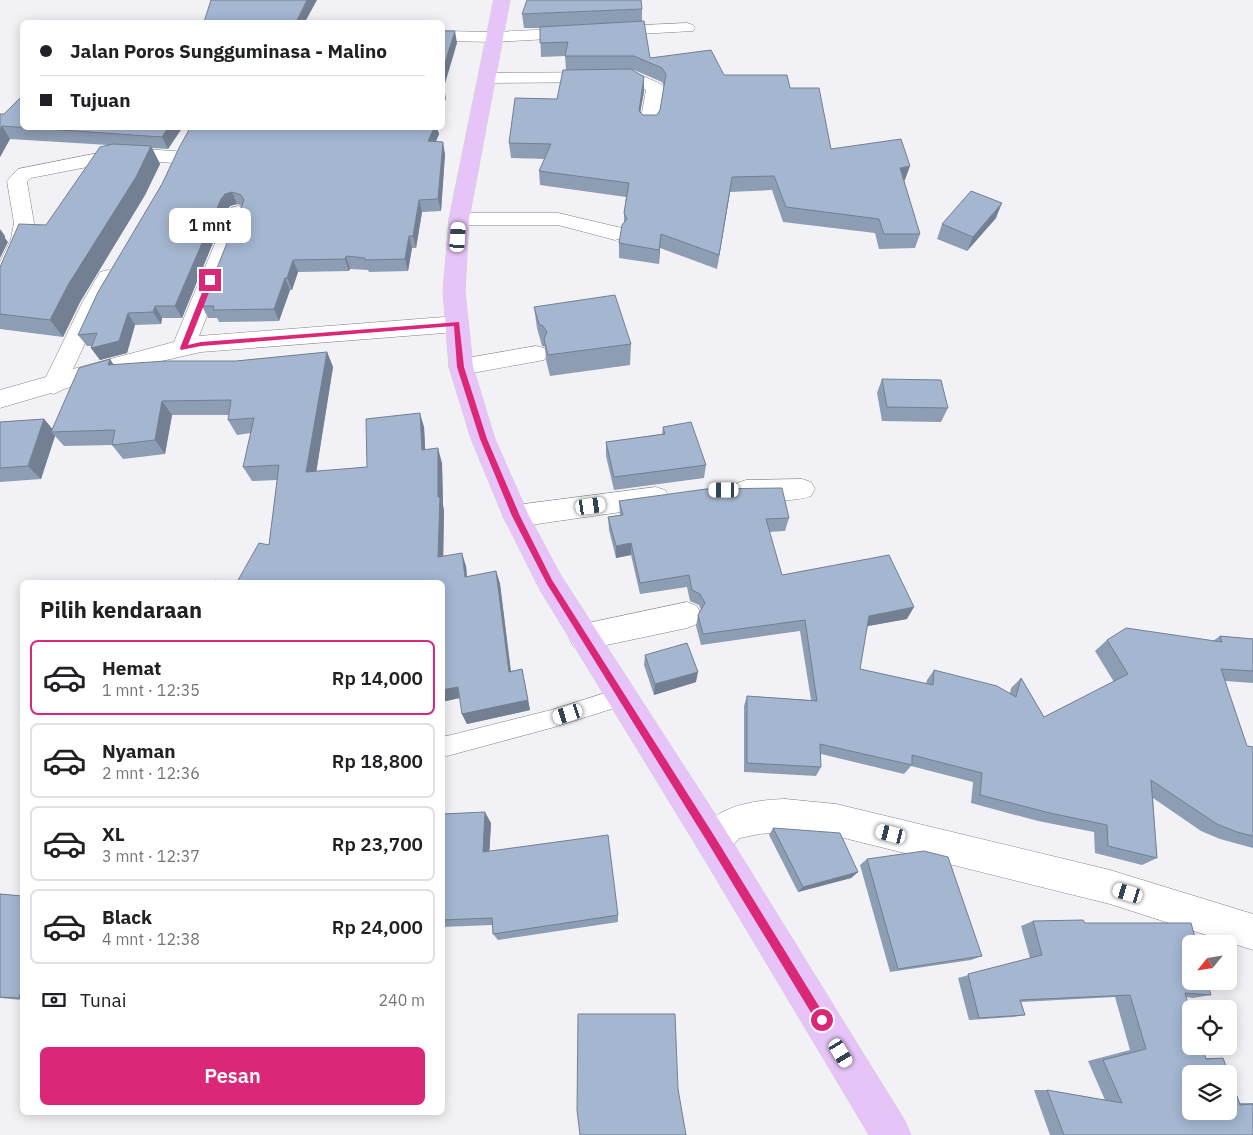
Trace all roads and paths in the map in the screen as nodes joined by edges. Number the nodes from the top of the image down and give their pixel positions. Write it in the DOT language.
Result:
graph roads {
  1 [pos="502,0"];
  2 [pos="687,28"];
  3 [pos="445,36"];
  4 [pos="494,37"];
  5 [pos="488,78"];
  6 [pos="649,124"];
  7 [pos="176,157"];
  8 [pos="238,212"];
  9 [pos="459,219"];
  10 [pos="615,232"];
  11 [pos="117,262"];
  12 [pos="0,286"];
  13 [pos="457,324"];
  14 [pos="183,348"];
  15 [pos="536,354"];
  16 [pos="461,367"];
  17 [pos="54,385"];
  18 [pos="0,399"];
  19 [pos="802,489"];
  20 [pos="724,490"];
  21 [pos="676,494"];
  22 [pos="516,516"];
  23 [pos="687,615"];
  24 [pos="584,637"];
  25 [pos="621,698"];
  26 [pos="445,746"];
  27 [pos="712,840"];
  28 [pos="1253,932"];
  29 [pos="891,1135"];
  1 -- 4 [label="main road"];
  2 -- 4 [label="street"];
  3 -- 4 [label="street"];
  4 -- 5 [label="main road"];
  5 -- 6 [label="street"];
  5 -- 9 [label="main road"];
  7 -- 12 [label="street"];
  8 -- 14 [label="street"];
  9 -- 10 [label="street"];
  9 -- 13 [label="main road"];
  11 -- 17 [label="street"];
  13 -- 14 [label="street"];
  13 -- 16 [label="main road"];
  14 -- 17 [label="street"];
  15 -- 16 [label="street"];
  16 -- 22 [label="main road"];
  17 -- 18 [label="street"];
  19 -- 20 [label="street"];
  21 -- 22 [label="street"];
  22 -- 24 [label="main road"];
  23 -- 24 [label="street"];
  24 -- 25 [label="main road"];
  25 -- 26 [label="lane"];
  25 -- 27 [label="main road"];
  27 -- 28 [label="street"];
  27 -- 29 [label="main road"];
}
